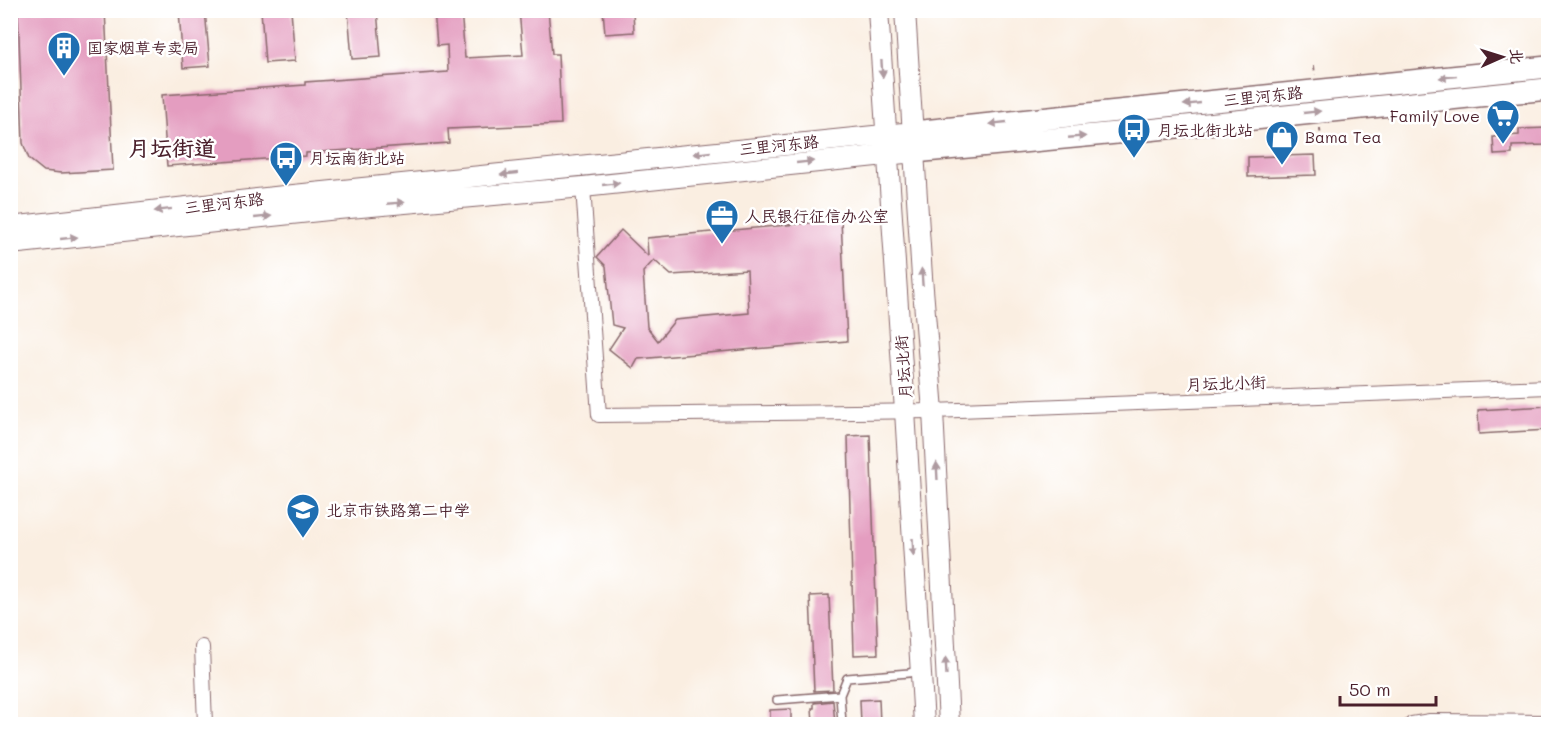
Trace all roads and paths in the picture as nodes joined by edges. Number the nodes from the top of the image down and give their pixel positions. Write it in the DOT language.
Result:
graph roads {
  1 [pos="878,10"];
  2 [pos="905,10"];
  3 [pos="1548,67"];
  4 [pos="1548,89"];
  5 [pos="914,142"];
  6 [pos="887,144"];
  7 [pos="583,187"];
  8 [pos="10,227"];
  9 [pos="10,244"];
  10 [pos="1548,387"];
  11 [pos="905,411"];
  12 [pos="933,411"];
  13 [pos="202,647"];
  14 [pos="921,669"];
  15 [pos="840,695"];
  16 [pos="777,700"];
  17 [pos="1548,722"];
  18 [pos="205,724"];
  19 [pos="842,724"];
  20 [pos="924,724"];
  21 [pos="949,724"];
  22 [pos="1412,724"];
  1 -- 6 [label="main road, 月坛北街, one-way"];
  2 -- 5 [label="main road, 月坛北街"];
  3 -- 5 [label="main road, 三里河东路, one-way"];
  5 -- 4 [label="main road, 三里河东路, one-way"];
  5 -- 6 [label="main road, 三里河东路"];
  12 -- 5 [label="main road, 月坛北街, one-way"];
  7 -- 6 [label="main road, 三里河东路, one-way"];
  6 -- 8 [label="main road, 三里河东路, one-way"];
  6 -- 11 [label="main road, 月坛北街"];
  9 -- 7 [label="main road, 三里河东路, one-way"];
  7 -- 11 [label="street, 月坛北小街"];
  10 -- 12 [label="street, 月坛北小街"];
  11 -- 12 [label="street, 月坛北小街"];
  11 -- 14 [label="main road, 月坛北街, one-way"];
  21 -- 12 [label="main road, 月坛北街, one-way"];
  13 -- 18 [label="street"];
  14 -- 15 [label="lane"];
  14 -- 20 [label="main road, 月坛北街"];
  15 -- 16 [label="lane"];
  15 -- 19 [label="lane"];
  17 -- 22 [label="street"];
}
